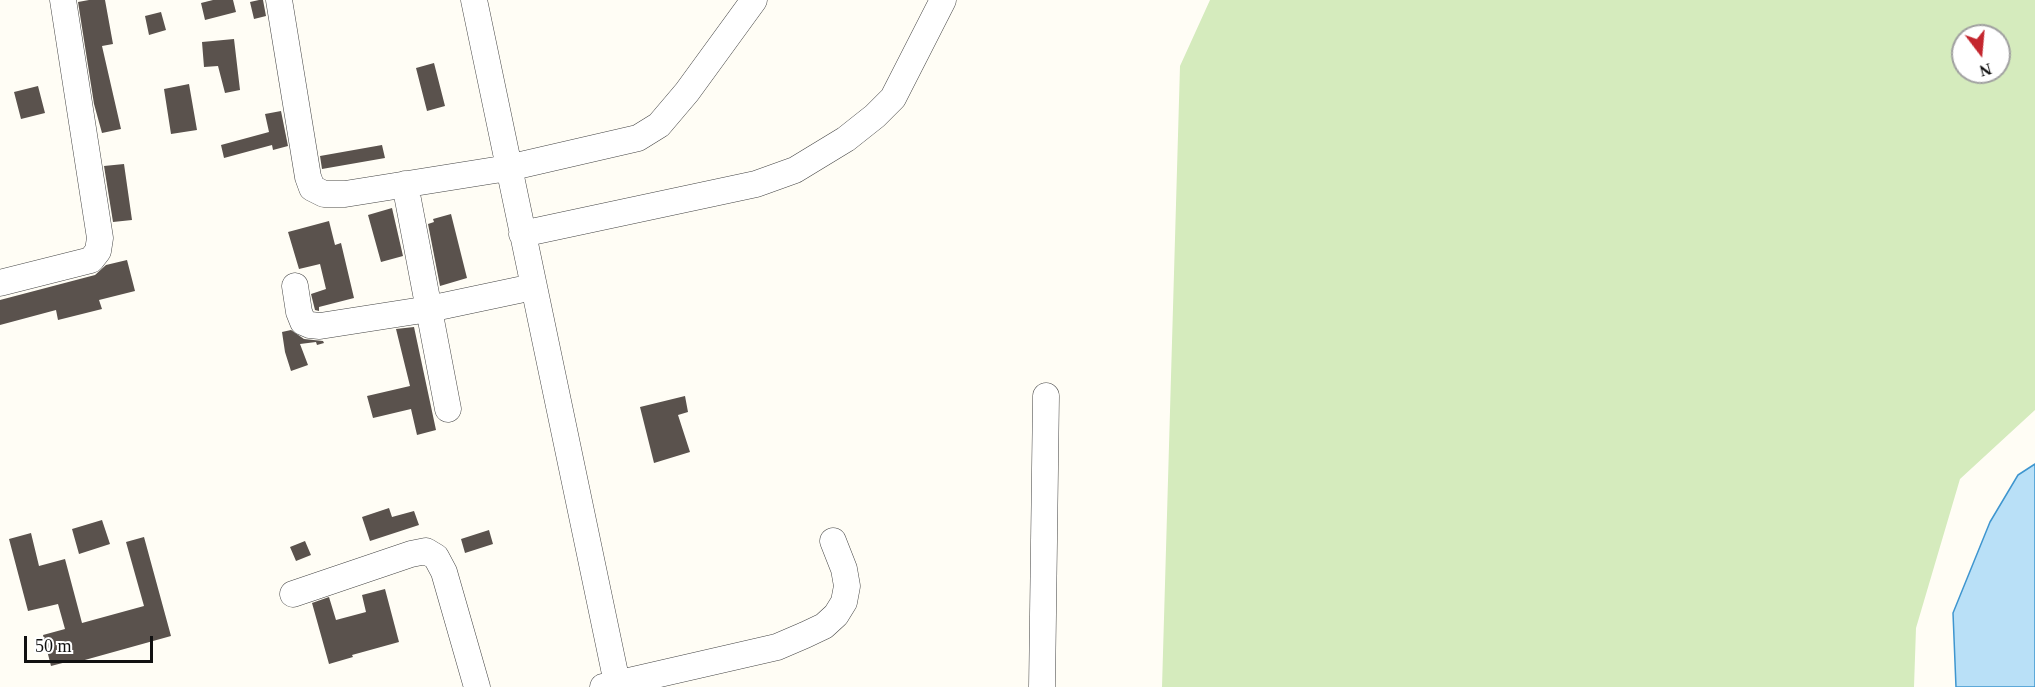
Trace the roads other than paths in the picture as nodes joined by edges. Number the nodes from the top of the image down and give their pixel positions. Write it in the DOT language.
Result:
graph roads {
  1 [pos="63,0"];
  2 [pos="279,0"];
  3 [pos="474,0"];
  4 [pos="754,0"];
  5 [pos="942,0"];
  6 [pos="508,168"];
  7 [pos="405,184"];
  8 [pos="522,234"];
  9 [pos="0,283"];
  10 [pos="295,286"];
  11 [pos="533,287"];
  12 [pos="429,309"];
  13 [pos="1046,396"];
  14 [pos="448,410"];
  15 [pos="833,542"];
  16 [pos="292,594"];
  17 [pos="613,686"];
  18 [pos="477,687"];
  19 [pos="1042,687"];
  1 -- 9 [label="street"];
  2 -- 7 [label="street"];
  3 -- 6 [label="street"];
  4 -- 6 [label="street"];
  5 -- 8 [label="street"];
  6 -- 7 [label="street"];
  6 -- 8 [label="street"];
  7 -- 12 [label="street"];
  8 -- 11 [label="street"];
  10 -- 12 [label="street"];
  11 -- 12 [label="street"];
  11 -- 17 [label="street"];
  12 -- 14 [label="street"];
  13 -- 19 [label="street"];
  15 -- 17 [label="street"];
  16 -- 18 [label="street"];
}
